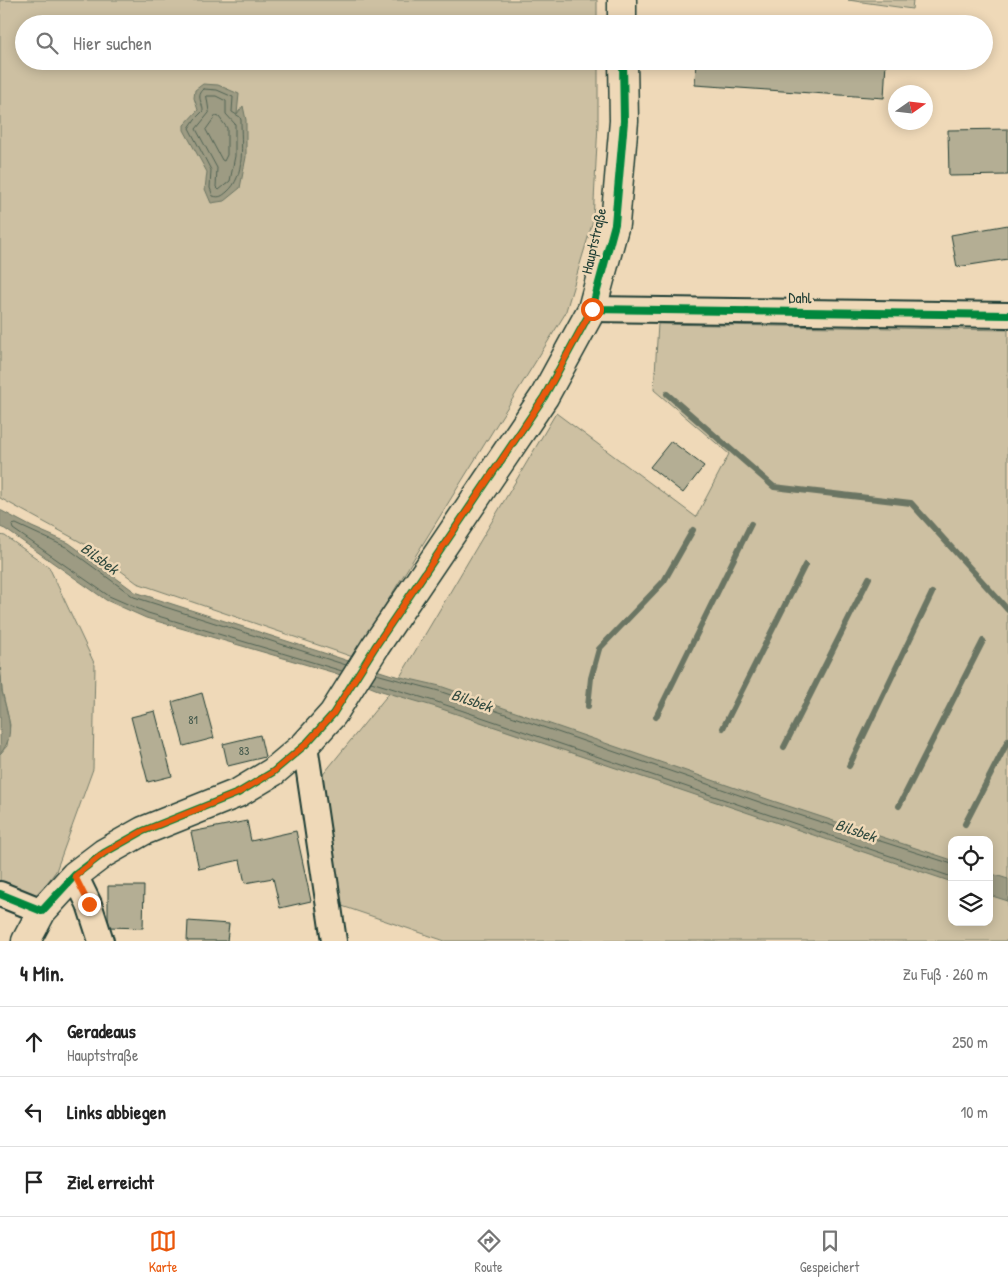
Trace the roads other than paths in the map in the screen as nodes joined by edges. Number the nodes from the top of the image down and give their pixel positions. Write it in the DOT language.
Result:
graph roads {
  1 [pos="622,0"];
  2 [pos="622,15"];
  3 [pos="623,70"];
  4 [pos="592,309"];
  5 [pos="1008,315"];
  6 [pos="305,745"];
  7 [pos="75,876"];
  8 [pos="0,894"];
  9 [pos="42,911"];
  10 [pos="26,941"];
  11 [pos="101,941"];
  12 [pos="334,941"];
  1 -- 2 [label="main road"];
  3 -- 4 [label="main road, Hauptstraße"];
  4 -- 5 [label="street, Dahl"];
  4 -- 6 [label="main road, Hauptstraße"];
  6 -- 7 [label="main road, Hauptstraße"];
  6 -- 12 [label="street"];
  7 -- 9 [label="main road, Hauptstraße"];
  7 -- 11 [label="street"];
  8 -- 9 [label="street"];
  9 -- 10 [label="main road, Hauptstraße"];
}
